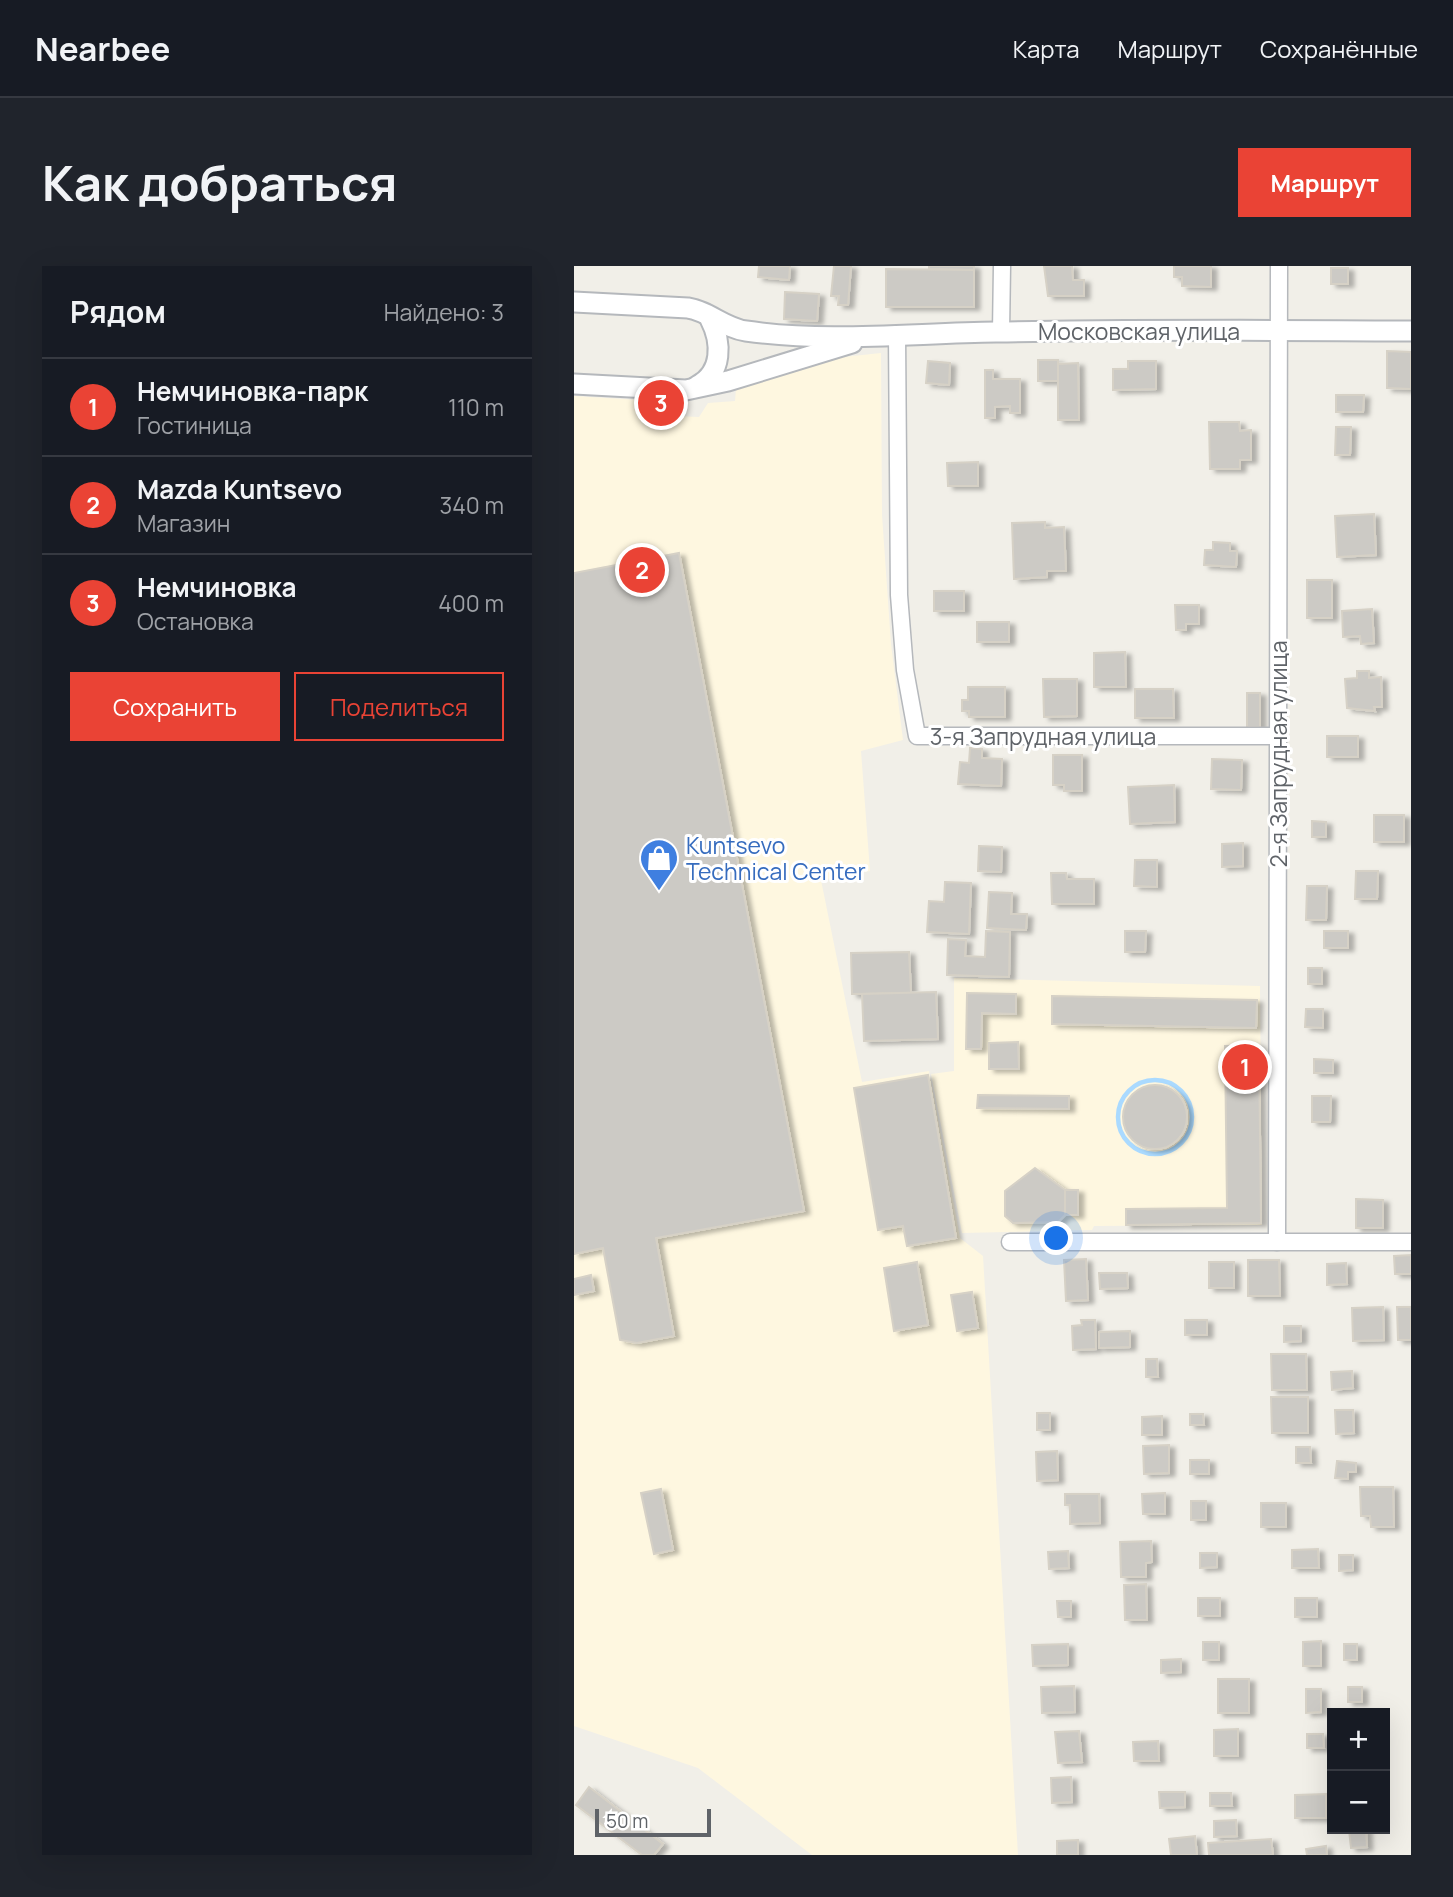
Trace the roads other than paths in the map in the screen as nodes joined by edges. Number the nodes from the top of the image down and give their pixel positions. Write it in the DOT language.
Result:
graph roads {
  1 [pos="1002,266"];
  2 [pos="1279,266"];
  3 [pos="574,302"];
  4 [pos="710,319"];
  5 [pos="1278,330"];
  6 [pos="1411,331"];
  7 [pos="1001,332"];
  8 [pos="897,334"];
  9 [pos="866,339"];
  10 [pos="574,384"];
  11 [pos="693,388"];
  12 [pos="1278,736"];
  13 [pos="1010,1242"];
  14 [pos="1277,1242"];
  15 [pos="1411,1242"];
  1 -- 7 [label="street"];
  2 -- 5 [label="street, 2-я Запрудная улица"];
  3 -- 4 [label="street, Московская улица"];
  4 -- 9 [label="street, Московская улица"];
  4 -- 11 [label="street"];
  5 -- 6 [label="street, Московская улица"];
  5 -- 7 [label="street, Московская улица"];
  5 -- 12 [label="street, 2-я Запрудная улица"];
  7 -- 8 [label="street, Московская улица"];
  8 -- 9 [label="street, Московская улица"];
  8 -- 12 [label="street, 3-я Запрудная улица"];
  9 -- 11 [label="street, Московская улица"];
  10 -- 11 [label="street, Московская улица"];
  12 -- 14 [label="street, 2-я Запрудная улица"];
  13 -- 14 [label="street"];
  14 -- 15 [label="street"];
}
